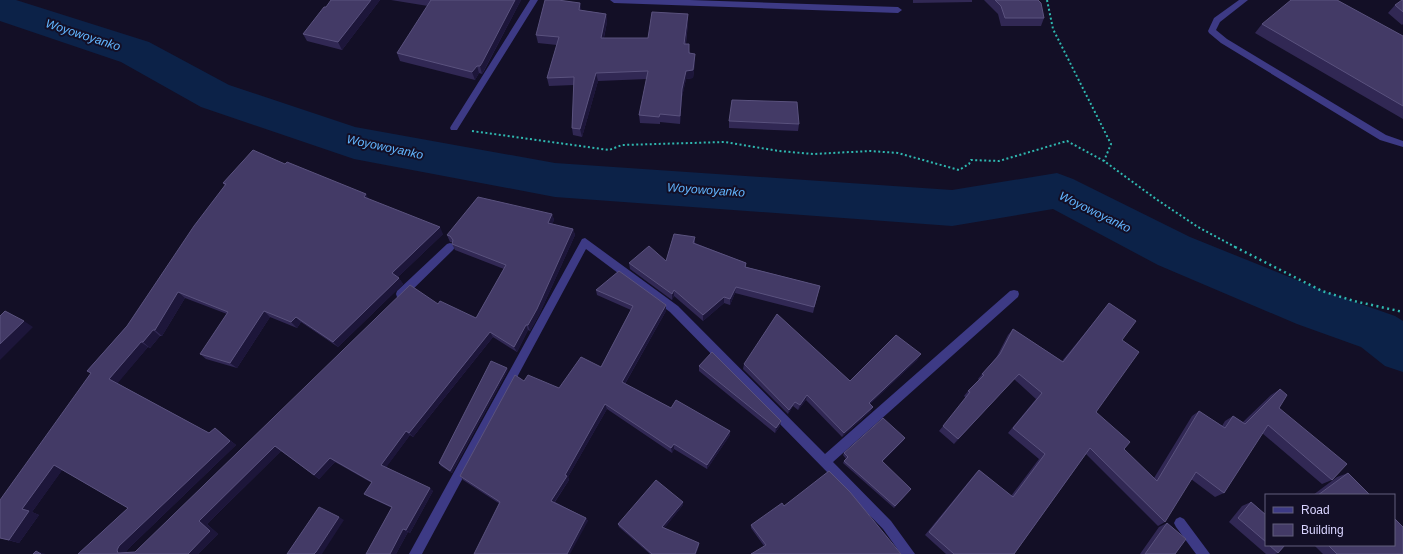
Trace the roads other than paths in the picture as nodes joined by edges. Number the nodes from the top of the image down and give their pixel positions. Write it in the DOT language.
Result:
graph roads {
  1 [pos="534,0"];
  2 [pos="614,0"];
  3 [pos="1244,0"];
  4 [pos="898,10"];
  5 [pos="454,128"];
  6 [pos="1403,144"];
  7 [pos="450,247"];
  8 [pos="1014,294"];
  9 [pos="394,302"];
  10 [pos="824,462"];
  11 [pos="1180,523"];
  12 [pos="415,554"];
  13 [pos="910,554"];
  14 [pos="1204,554"];
  1 -- 5 [label="street"];
  2 -- 4 [label="street"];
  3 -- 6 [label="street"];
  7 -- 9 [label="street"];
  8 -- 10 [label="street"];
  10 -- 12 [label="street"];
  10 -- 13 [label="street"];
  11 -- 14 [label="street"];
}
